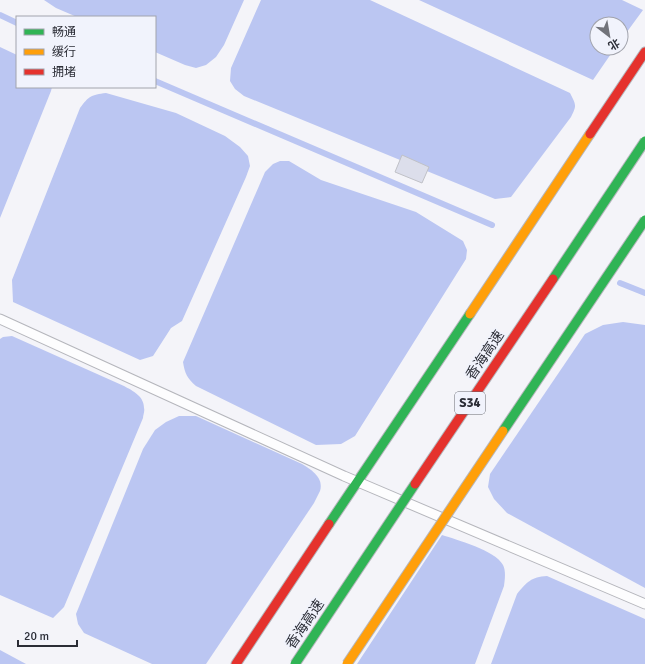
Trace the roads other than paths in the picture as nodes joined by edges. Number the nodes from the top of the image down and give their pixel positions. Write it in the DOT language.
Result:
graph roads {
  1 [pos="645,52"];
  2 [pos="645,141"];
  3 [pos="645,220"];
  4 [pos="0,319"];
  5 [pos="359,482"];
  6 [pos="645,604"];
  7 [pos="236,664"];
  8 [pos="295,664"];
  9 [pos="347,664"];
  1 -- 5 [label="main road"];
  2 -- 8 [label="main road, 香海高速 / S34, bridge"];
  3 -- 9 [label="main road, bridge"];
  4 -- 5 [label="lane"];
  5 -- 6 [label="lane"];
  5 -- 7 [label="main road"];
}
